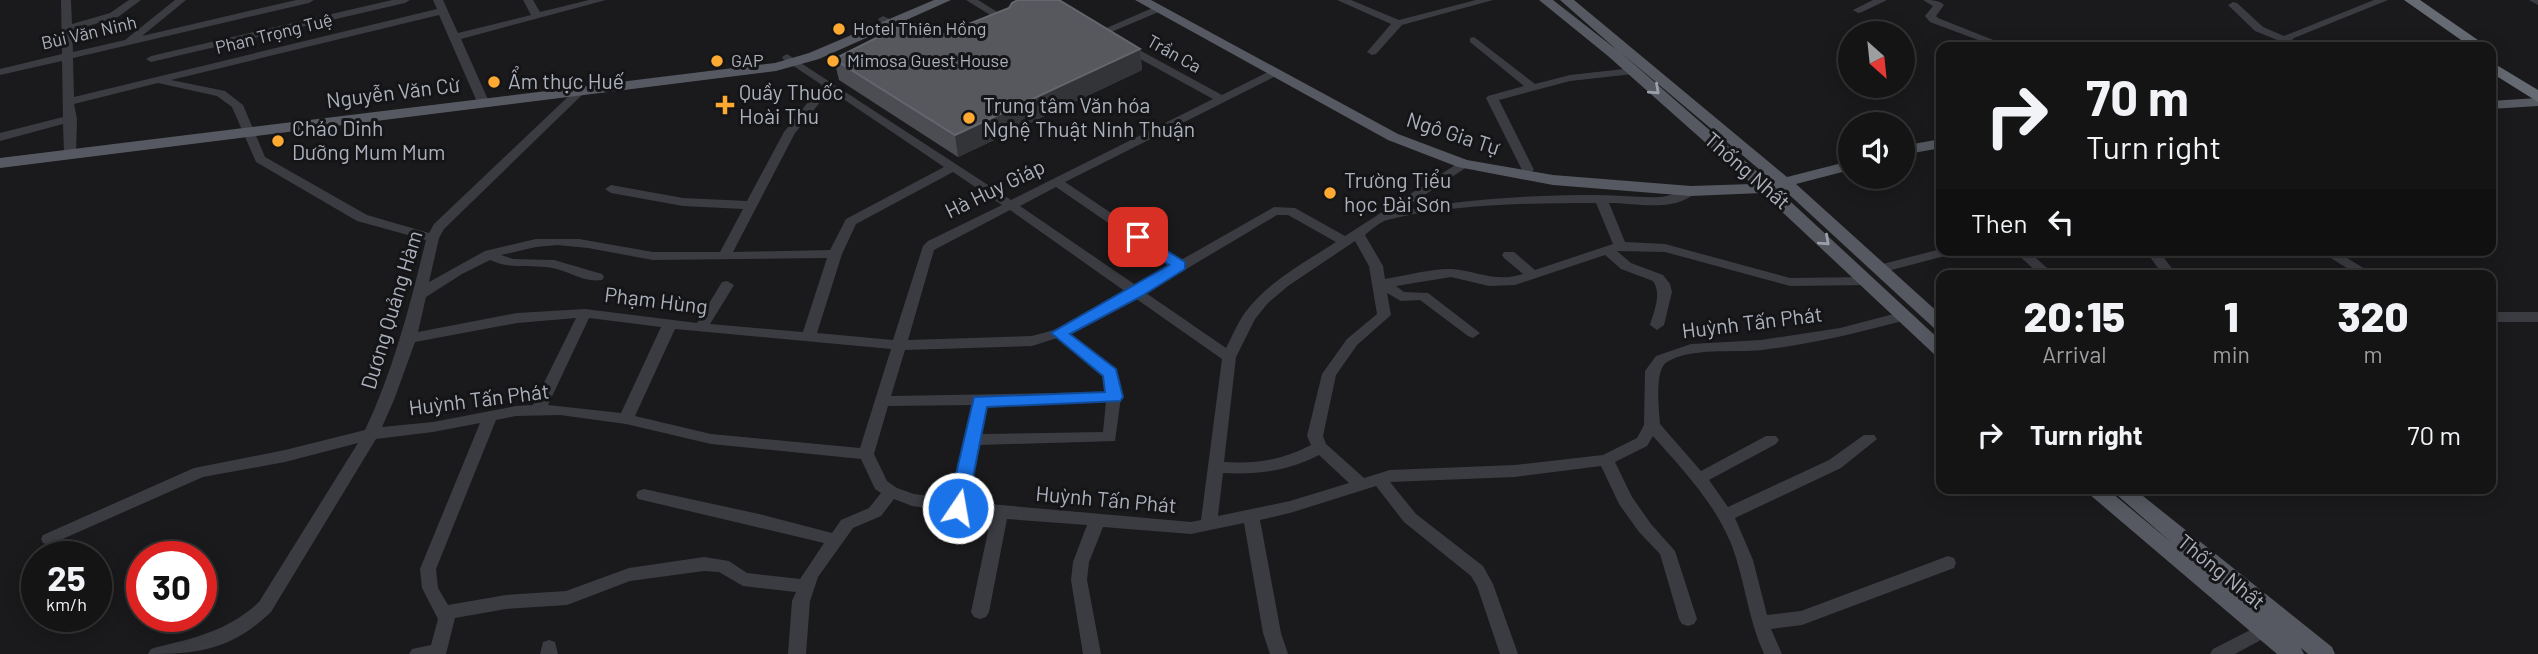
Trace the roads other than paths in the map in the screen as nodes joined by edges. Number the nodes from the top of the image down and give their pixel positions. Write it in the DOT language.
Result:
graph roads {
  1 [pos="66,0"];
  2 [pos="136,0"];
  3 [pos="181,0"];
  4 [pos="309,0"];
  5 [pos="404,0"];
  6 [pos="528,0"];
  7 [pos="929,0"];
  8 [pos="946,0"];
  9 [pos="971,0"];
  10 [pos="1141,0"];
  11 [pos="1342,0"];
  12 [pos="1488,0"];
  13 [pos="1545,0"];
  14 [pos="1882,0"];
  15 [pos="1928,0"];
  16 [pos="2383,0"];
  17 [pos="2396,0"];
  18 [pos="2411,0"];
  19 [pos="595,1"];
  20 [pos="1572,1"];
  21 [pos="441,5"];
  22 [pos="1160,5"];
  23 [pos="2233,5"];
  24 [pos="1858,10"];
  25 [pos="1020,15"];
  26 [pos="537,16"];
  27 [pos="887,21"];
  28 [pos="1007,21"];
  29 [pos="1398,23"];
  30 [pos="995,26"];
  31 [pos="1089,27"];
  32 [pos="68,29"];
  33 [pos="1100,33"];
  34 [pos="456,37"];
  35 [pos="148,38"];
  36 [pos="923,38"];
  37 [pos="1474,40"];
  38 [pos="1993,42"];
  39 [pos="2285,42"];
  40 [pos="2293,42"];
  41 [pos="2458,42"];
  42 [pos="2474,42"];
  43 [pos="126,43"];
  44 [pos="1630,50"];
  45 [pos="1372,52"];
  46 [pos="1613,53"];
  47 [pos="69,56"];
  48 [pos="2496,58"];
  49 [pos="151,60"];
  50 [pos="791,60"];
  51 [pos="2496,69"];
  52 [pos="1280,71"];
  53 [pos="1633,71"];
  54 [pos="0,72"];
  55 [pos="155,81"];
  56 [pos="829,84"];
  57 [pos="1531,86"];
  58 [pos="579,89"];
  59 [pos="2537,93"];
  60 [pos="2496,94"];
  61 [pos="1223,100"];
  62 [pos="71,101"];
  63 [pos="483,101"];
  64 [pos="2496,103"];
  65 [pos="71,119"];
  66 [pos="246,129"];
  67 [pos="1936,133"];
  68 [pos="0,137"];
  69 [pos="1915,137"];
  70 [pos="1936,144"];
  71 [pos="1915,148"];
  72 [pos="70,150"];
  73 [pos="1838,158"];
  74 [pos="0,161"];
  75 [pos="1468,161"];
  76 [pos="953,167"];
  77 [pos="1838,167"];
  78 [pos="1528,170"];
  79 [pos="1779,178"];
  80 [pos="1055,181"];
  81 [pos="1760,183"];
  82 [pos="611,189"];
  83 [pos="1691,191"];
  84 [pos="1601,199"];
  85 [pos="1009,204"];
  86 [pos="749,205"];
  87 [pos="1382,219"];
  88 [pos="433,238"];
  89 [pos="1351,238"];
  90 [pos="1614,248"];
  91 [pos="490,254"];
  92 [pos="725,254"];
  93 [pos="835,254"];
  94 [pos="1936,254"];
  95 [pos="1508,255"];
  96 [pos="2026,256"];
  97 [pos="2156,256"];
  98 [pos="2335,256"];
  99 [pos="1180,265"];
  100 [pos="1880,269"];
  101 [pos="2042,270"];
  102 [pos="2166,270"];
  103 [pos="2359,270"];
  104 [pos="1533,275"];
  105 [pos="597,276"];
  106 [pos="1868,281"];
  107 [pos="1381,283"];
  108 [pos="726,285"];
  109 [pos="1137,292"];
  110 [pos="421,294"];
  111 [pos="1925,310"];
  112 [pos="585,313"];
  113 [pos="1906,316"];
  114 [pos="2496,317"];
  115 [pos="2538,317"];
  116 [pos="1936,320"];
  117 [pos="670,324"];
  118 [pos="1657,325"];
  119 [pos="701,328"];
  120 [pos="1059,333"];
  121 [pos="1473,334"];
  122 [pos="809,337"];
  123 [pos="409,338"];
  124 [pos="899,345"];
  125 [pos="1936,346"];
  126 [pos="1229,357"];
  127 [pos="1114,397"];
  128 [pos="881,401"];
  129 [pos="980,401"];
  130 [pos="538,410"];
  131 [pos="491,415"];
  132 [pos="626,419"];
  133 [pos="1652,425"];
  134 [pos="371,434"];
  135 [pos="1869,439"];
  136 [pos="972,440"];
  137 [pos="1771,440"];
  138 [pos="1320,447"];
  139 [pos="866,454"];
  140 [pos="1606,460"];
  141 [pos="1215,467"];
  142 [pos="1379,479"];
  143 [pos="1699,479"];
  144 [pos="1360,484"];
  145 [pos="891,492"];
  146 [pos="2103,494"];
  147 [pos="2123,494"];
  148 [pos="643,495"];
  149 [pos="958,508"];
  150 [pos="2133,511"];
  151 [pos="1000,512"];
  152 [pos="1726,515"];
  153 [pos="1251,517"];
  154 [pos="1097,522"];
  155 [pos="1209,524"];
  156 [pos="49,539"];
  157 [pos="835,540"];
  158 [pos="1948,563"];
  159 [pos="805,586"];
  160 [pos="980,612"];
  161 [pos="445,613"];
  162 [pos="1688,619"];
  163 [pos="1759,623"];
  164 [pos="2264,630"];
  165 [pos="437,653"];
  166 [pos="157,654"];
  167 [pos="418,654"];
  168 [pos="797,654"];
  169 [pos="1092,654"];
  170 [pos="1279,654"];
  171 [pos="1509,654"];
  172 [pos="1773,654"];
  173 [pos="2219,654"];
  174 [pos="2293,654"];
  175 [pos="2324,654"];
  1 -- 32 [label="street"];
  2 -- 32 [label="street"];
  3 -- 43 [label="street"];
  4 -- 35 [label="street, Bùi Văn Ninh"];
  5 -- 49 [label="street"];
  6 -- 26 [label="street"];
  7 -- 27 [label="main road, Nguyễn Văn Cừ"];
  8 -- 27 [label="main road, Nguyễn Văn Cừ"];
  9 -- 28 [label="street"];
  10 -- 22 [label="main road, Ngô Gia Tự"];
  11 -- 29 [label="street"];
  12 -- 29 [label="street"];
  13 -- 46 [label="main road, Thống Nhất"];
  14 -- 24 [label="street"];
  15 -- 38 [label="street"];
  16 -- 40 [label="street"];
  17 -- 41 [label="highway"];
  18 -- 42 [label="highway"];
  19 -- 26 [label="street"];
  20 -- 44 [label="main road, Thống Nhất"];
  21 -- 34 [label="street"];
  21 -- 55 [label="street, Phan Trọng Tuệ"];
  22 -- 33 [label="street"];
  22 -- 52 [label="main road, Ngô Gia Tự"];
  23 -- 39 [label="street"];
  25 -- 28 [label="street"];
  26 -- 34 [label="street"];
  27 -- 36 [label="street"];
  27 -- 50 [label="main road, Nguyễn Văn Cừ"];
  28 -- 30 [label="street"];
  29 -- 45 [label="street"];
  31 -- 33 [label="street, Trần Ca"];
  32 -- 47 [label="street"];
  33 -- 61 [label="street, Trần Ca"];
  34 -- 63 [label="street"];
  35 -- 43 [label="street, Bùi Văn Ninh"];
  35 -- 49 [label="street"];
  37 -- 57 [label="street"];
  43 -- 47 [label="street, Bùi Văn Ninh"];
  44 -- 46 [label="main road"];
  44 -- 79 [label="main road, Thống Nhất"];
  46 -- 53 [label="main road, Thống Nhất"];
  47 -- 54 [label="street, Bùi Văn Ninh"];
  47 -- 62 [label="street"];
  48 -- 59 [label="highway"];
  49 -- 55 [label="street"];
  50 -- 56 [label="street"];
  50 -- 58 [label="main road, Nguyễn Văn Cừ"];
  51 -- 59 [label="highway"];
  52 -- 61 [label="street, Hà Huy Giáp"];
  52 -- 75 [label="main road, Ngô Gia Tự"];
  53 -- 57 [label="street"];
  53 -- 81 [label="main road, Thống Nhất, one-way"];
  55 -- 62 [label="street, Phan Trọng Tuệ"];
  55 -- 66 [label="street"];
  56 -- 76 [label="street"];
  56 -- 86 [label="street"];
  57 -- 78 [label="street"];
  58 -- 63 [label="main road, Nguyễn Văn Cừ"];
  58 -- 88 [label="street, Dương Quảng Hàm"];
  59 -- 60 [label="main road"];
  59 -- 64 [label="main road"];
  61 -- 80 [label="street, Hà Huy Giáp"];
  62 -- 65 [label="street"];
  63 -- 66 [label="main road, Nguyễn Văn Cừ"];
  65 -- 68 [label="street"];
  65 -- 72 [label="street"];
  66 -- 72 [label="main road, Nguyễn Văn Cừ"];
  66 -- 88 [label="street"];
  67 -- 69 [label="main road"];
  70 -- 71 [label="main road"];
  72 -- 74 [label="main road, Nguyễn Văn Cừ"];
  73 -- 79 [label="main road"];
  75 -- 78 [label="main road, Ngô Gia Tự"];
  75 -- 83 [label="main road, Ngô Gia Tự"];
  75 -- 87 [label="street"];
  76 -- 85 [label="street"];
  76 -- 93 [label="street"];
  77 -- 79 [label="main road"];
  78 -- 81 [label="main road, Ngô Gia Tự"];
  79 -- 81 [label="main road"];
  79 -- 100 [label="main road, Thống Nhất"];
  80 -- 85 [label="street, Hà Huy Giáp"];
  80 -- 99 [label="street"];
  81 -- 83 [label="main road, Ngô Gia Tự"];
  81 -- 106 [label="main road, Thống Nhất, one-way"];
  82 -- 86 [label="street"];
  83 -- 84 [label="street"];
  84 -- 87 [label="street"];
  84 -- 90 [label="street"];
  85 -- 109 [label="street"];
  85 -- 124 [label="street, Hà Huy Giáp"];
  86 -- 92 [label="street"];
  87 -- 89 [label="street"];
  88 -- 110 [label="street, Dương Quảng Hàm"];
  89 -- 99 [label="street, Phạm Hùng"];
  89 -- 107 [label="street"];
  89 -- 126 [label="street"];
  90 -- 104 [label="street"];
  90 -- 106 [label="street"];
  90 -- 118 [label="street"];
  91 -- 92 [label="street"];
  91 -- 105 [label="street"];
  91 -- 110 [label="street"];
  92 -- 93 [label="street"];
  93 -- 122 [label="street"];
  94 -- 100 [label="street"];
  95 -- 104 [label="street"];
  96 -- 101 [label="street"];
  97 -- 102 [label="street"];
  98 -- 103 [label="street"];
  99 -- 109 [label="street, Phạm Hùng"];
  100 -- 111 [label="main road, Thống Nhất"];
  104 -- 107 [label="street"];
  106 -- 113 [label="main road, Thống Nhất"];
  107 -- 121 [label="street"];
  107 -- 138 [label="street"];
  108 -- 119 [label="street"];
  109 -- 120 [label="street, Phạm Hùng"];
  109 -- 126 [label="street"];
  110 -- 123 [label="street, Dương Quảng Hàm"];
  111 -- 113 [label="main road"];
  111 -- 116 [label="main road, Thống Nhất"];
  112 -- 117 [label="street, Phạm Hùng"];
  112 -- 123 [label="street, Phạm Hùng"];
  112 -- 130 [label="street"];
  113 -- 125 [label="main road, Thống Nhất"];
  113 -- 133 [label="street, Huỳnh Tấn Phát"];
  114 -- 115 [label="street"];
  117 -- 119 [label="street, Phạm Hùng"];
  117 -- 132 [label="street"];
  119 -- 122 [label="street, Phạm Hùng"];
  120 -- 124 [label="street, Phạm Hùng"];
  120 -- 127 [label="street"];
  122 -- 124 [label="street, Phạm Hùng"];
  123 -- 134 [label="street, Dương Quảng Hàm"];
  124 -- 128 [label="street, Hà Huy Giáp"];
  126 -- 141 [label="street"];
  127 -- 129 [label="street"];
  127 -- 136 [label="street"];
  128 -- 129 [label="street"];
  128 -- 139 [label="street, Hà Huy Giáp"];
  129 -- 136 [label="street"];
  130 -- 131 [label="street, Huỳnh Tấn Phát"];
  130 -- 132 [label="street, Huỳnh Tấn Phát"];
  131 -- 134 [label="street, Huỳnh Tấn Phát"];
  131 -- 161 [label="street"];
  132 -- 139 [label="street, Huỳnh Tấn Phát"];
  133 -- 140 [label="street, Huỳnh Tấn Phát"];
  133 -- 143 [label="street"];
  134 -- 156 [label="street, Huỳnh Tấn Phát"];
  134 -- 166 [label="street, Dương Quảng Hàm"];
  135 -- 152 [label="street"];
  136 -- 149 [label="street"];
  137 -- 143 [label="street"];
  138 -- 141 [label="street"];
  138 -- 144 [label="street"];
  139 -- 145 [label="street"];
  140 -- 142 [label="street, Huỳnh Tấn Phát"];
  140 -- 162 [label="street"];
  141 -- 155 [label="street"];
  142 -- 144 [label="street, Huỳnh Tấn Phát"];
  142 -- 171 [label="street"];
  143 -- 152 [label="street"];
  144 -- 153 [label="street, Huỳnh Tấn Phát"];
  145 -- 149 [label="street, Huỳnh Tấn Phát"];
  145 -- 157 [label="street"];
  146 -- 150 [label="main road, Thống Nhất"];
  147 -- 150 [label="main road, Thống Nhất"];
  148 -- 157 [label="street"];
  149 -- 151 [label="street, Huỳnh Tấn Phát"];
  150 -- 164 [label="main road, Thống Nhất"];
  150 -- 175 [label="main road, Thống Nhất"];
  151 -- 154 [label="street, Huỳnh Tấn Phát"];
  151 -- 160 [label="street"];
  152 -- 163 [label="street"];
  153 -- 155 [label="street, Huỳnh Tấn Phát"];
  153 -- 170 [label="street"];
  154 -- 155 [label="street, Huỳnh Tấn Phát"];
  154 -- 169 [label="street"];
  157 -- 159 [label="street"];
  158 -- 163 [label="street"];
  159 -- 161 [label="street"];
  159 -- 168 [label="street"];
  161 -- 165 [label="street"];
  163 -- 172 [label="street"];
  164 -- 173 [label="street"];
  164 -- 174 [label="main road, Thống Nhất"];
  165 -- 167 [label="street"];
}
